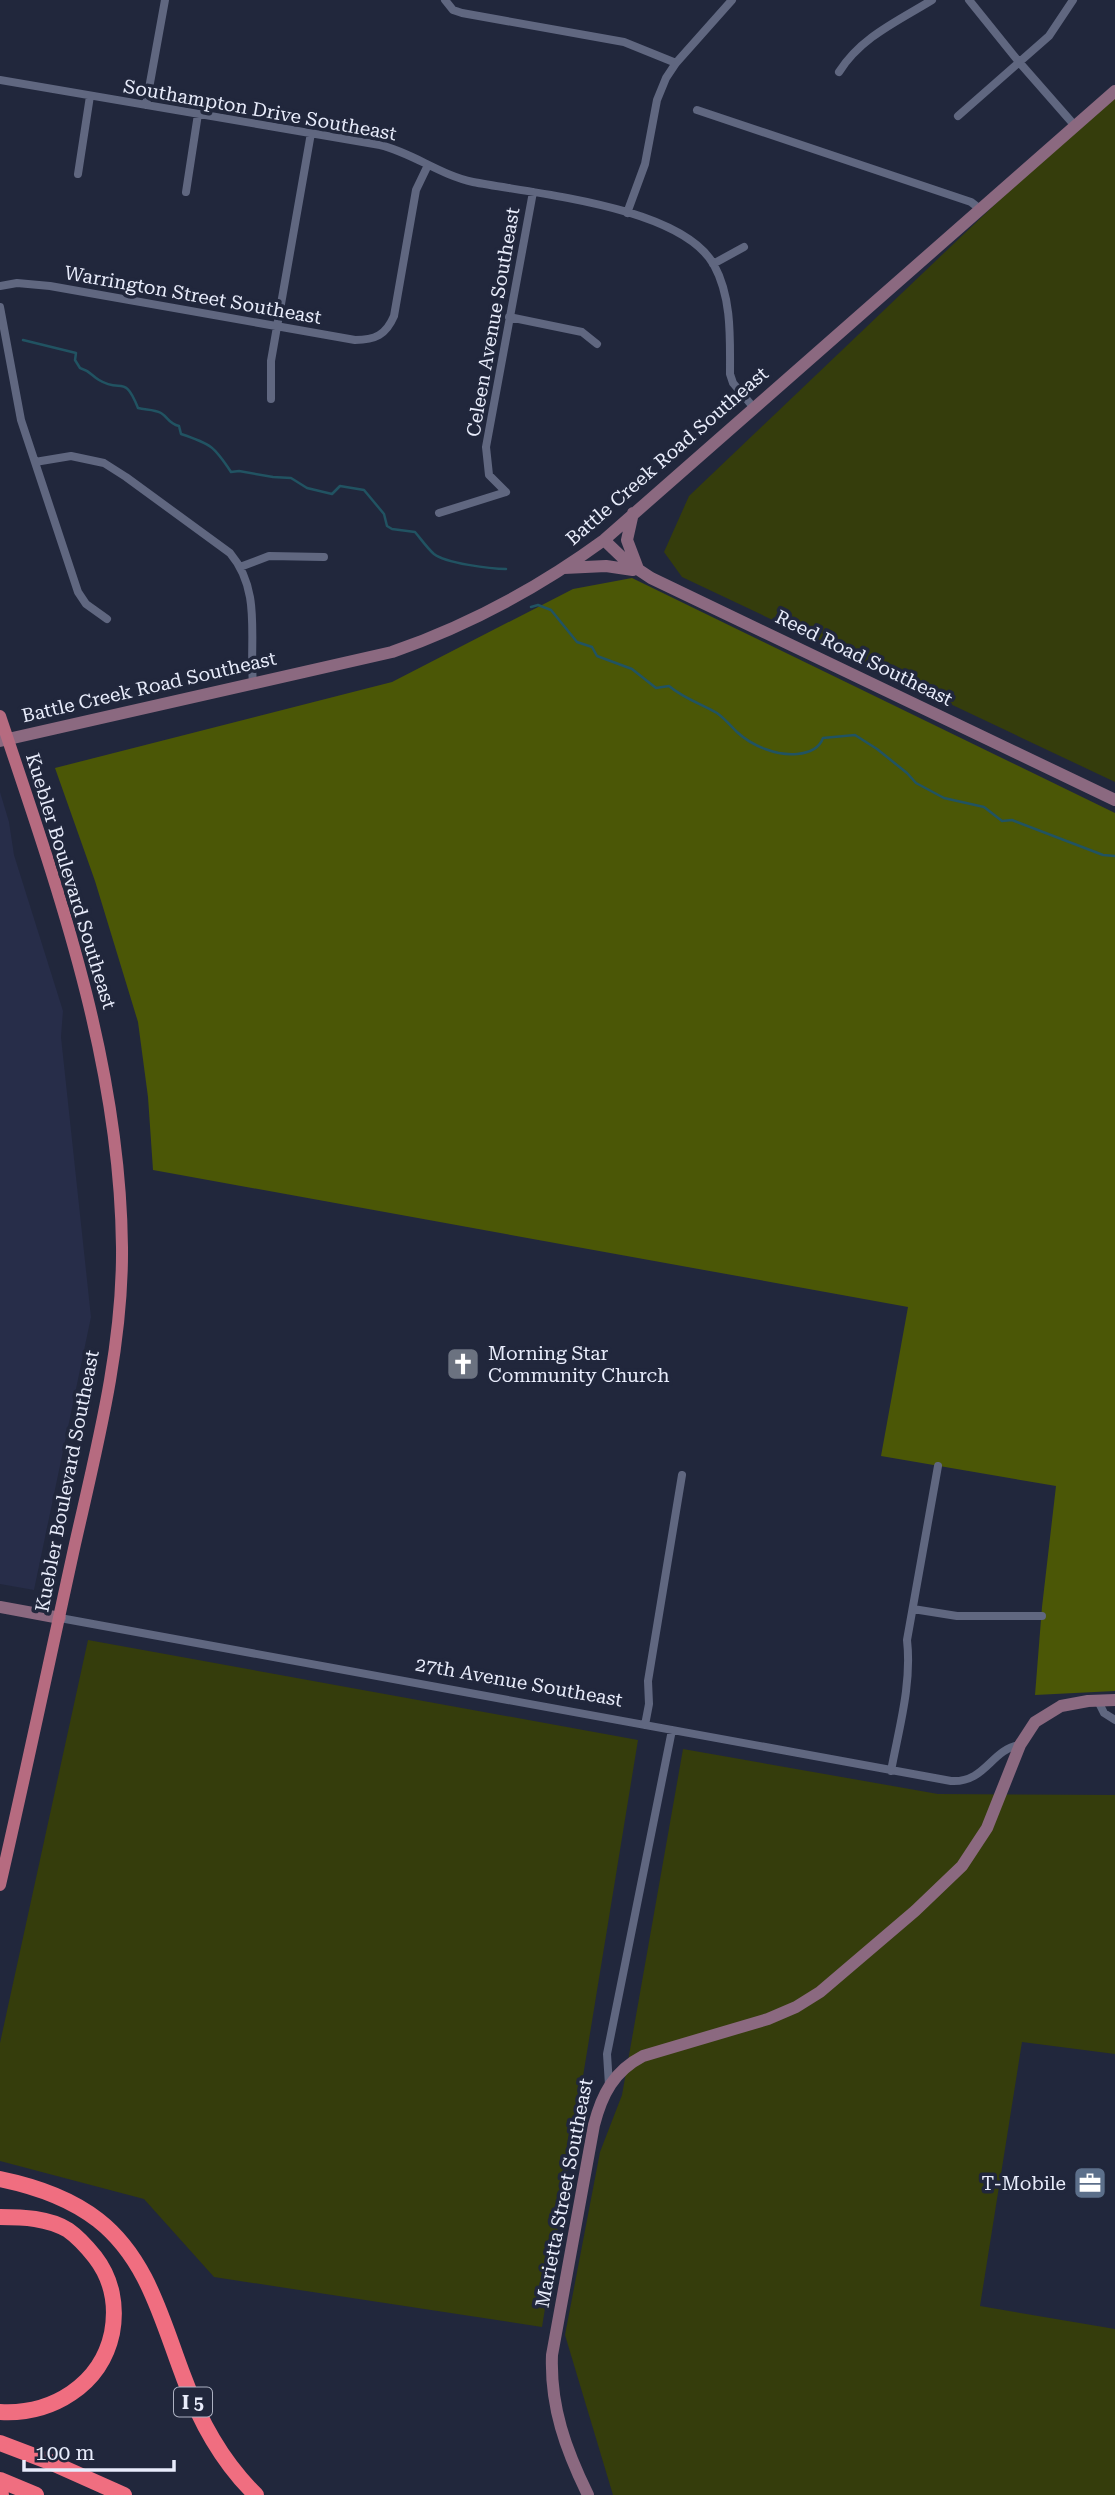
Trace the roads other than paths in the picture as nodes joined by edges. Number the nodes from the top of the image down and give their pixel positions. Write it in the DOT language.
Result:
graph roads {
  1 [pos="164,0"];
  2 [pos="445,0"];
  3 [pos="732,0"];
  4 [pos="932,0"];
  5 [pos="969,0"];
  6 [pos="1073,0"];
  7 [pos="1019,62"];
  8 [pos="676,63"];
  9 [pos="839,72"];
  10 [pos="0,80"];
  11 [pos="1115,91"];
  12 [pos="90,96"];
  13 [pos="146,105"];
  14 [pos="697,110"];
  15 [pos="198,114"];
  16 [pos="958,116"];
  17 [pos="1076,127"];
  18 [pos="312,133"];
  19 [pos="428,165"];
  20 [pos="78,174"];
  21 [pos="186,192"];
  22 [pos="533,192"];
  23 [pos="980,209"];
  24 [pos="627,213"];
  25 [pos="744,247"];
  26 [pos="713,264"];
  27 [pos="0,286"];
  28 [pos="0,307"];
  29 [pos="509,317"];
  30 [pos="276,326"];
  31 [pos="597,344"];
  32 [pos="271,399"];
  33 [pos="754,408"];
  34 [pos="35,462"];
  35 [pos="439,513"];
  36 [pos="634,513"];
  37 [pos="604,540"];
  38 [pos="324,557"];
  39 [pos="240,567"];
  40 [pos="564,568"];
  41 [pos="640,572"];
  42 [pos="107,620"];
  43 [pos="253,684"];
  44 [pos="0,716"];
  45 [pos="4,740"];
  46 [pos="1115,800"];
  47 [pos="938,1466"];
  48 [pos="682,1475"];
  49 [pos="0,1607"];
  50 [pos="913,1609"];
  51 [pos="1042,1616"];
  52 [pos="60,1618"];
  53 [pos="1115,1700"];
  54 [pos="1098,1701"];
  55 [pos="1115,1720"];
  56 [pos="645,1725"];
  57 [pos="672,1730"];
  58 [pos="1020,1745"];
  59 [pos="891,1770"];
  60 [pos="0,1885"];
  61 [pos="609,2085"];
  62 [pos="0,2179"];
  63 [pos="0,2217"];
  64 [pos="0,2412"];
  65 [pos="0,2443"];
  66 [pos="0,2480"];
  67 [pos="36,2495"];
  68 [pos="124,2495"];
  69 [pos="256,2495"];
  70 [pos="588,2495"];
  1 -- 13 [label="street"];
  2 -- 8 [label="street"];
  3 -- 8 [label="street"];
  4 -- 9 [label="street"];
  5 -- 7 [label="street"];
  6 -- 7 [label="street"];
  7 -- 16 [label="street"];
  7 -- 17 [label="street"];
  8 -- 24 [label="street"];
  10 -- 12 [label="street, Southampton Drive Southeast"];
  11 -- 17 [label="street, Battle Creek Road Southeast"];
  12 -- 13 [label="street, Southampton Drive Southeast"];
  12 -- 20 [label="street"];
  13 -- 15 [label="street, Southampton Drive Southeast"];
  14 -- 23 [label="street"];
  15 -- 18 [label="street, Southampton Drive Southeast"];
  15 -- 21 [label="street"];
  17 -- 23 [label="street, Battle Creek Road Southeast"];
  18 -- 19 [label="street, Southampton Drive Southeast"];
  18 -- 30 [label="street"];
  19 -- 22 [label="street, Southampton Drive Southeast"];
  19 -- 30 [label="street, Warrington Street Southeast"];
  22 -- 24 [label="street, Southampton Drive Southeast"];
  22 -- 29 [label="street, Celeen Avenue Southeast"];
  23 -- 33 [label="street, Battle Creek Road Southeast"];
  24 -- 26 [label="street, Southampton Drive Southeast"];
  25 -- 26 [label="street"];
  26 -- 33 [label="street, Southampton Drive Southeast"];
  27 -- 30 [label="street, Warrington Street Southeast"];
  28 -- 34 [label="street"];
  29 -- 31 [label="street"];
  29 -- 35 [label="street, Celeen Avenue Southeast"];
  30 -- 32 [label="street"];
  33 -- 36 [label="street, Battle Creek Road Southeast"];
  34 -- 39 [label="street"];
  34 -- 42 [label="street"];
  36 -- 37 [label="street, Battle Creek Road Southeast"];
  36 -- 41 [label="street"];
  37 -- 40 [label="street, Battle Creek Road Southeast"];
  37 -- 41 [label="street, Reed Road Southeast"];
  38 -- 39 [label="street"];
  39 -- 43 [label="street"];
  40 -- 41 [label="street"];
  40 -- 43 [label="street, Battle Creek Road Southeast"];
  41 -- 46 [label="street, Reed Road Southeast"];
  43 -- 45 [label="street, Battle Creek Road Southeast"];
  44 -- 45 [label="main road, Kuebler Boulevard Southeast"];
  45 -- 52 [label="main road, Kuebler Boulevard Southeast"];
  47 -- 50 [label="street"];
  48 -- 56 [label="street"];
  49 -- 52 [label="street, 27th Avenue Southeast"];
  50 -- 51 [label="street"];
  50 -- 59 [label="street"];
  52 -- 56 [label="street, 27th Avenue Southeast"];
  52 -- 60 [label="main road, Kuebler Boulevard Southeast"];
  53 -- 54 [label="street"];
  54 -- 55 [label="street"];
  54 -- 58 [label="street"];
  56 -- 57 [label="street, 27th Avenue Southeast"];
  57 -- 59 [label="street, 27th Avenue Southeast"];
  57 -- 61 [label="street, Marietta Street Southeast"];
  58 -- 59 [label="street, 27th Avenue Southeast"];
  58 -- 61 [label="street"];
  61 -- 70 [label="street, Marietta Street Southeast"];
  62 -- 69 [label="highway, I 5"];
  63 -- 64 [label="highway"];
  65 -- 68 [label="highway"];
  66 -- 67 [label="highway"];
}
